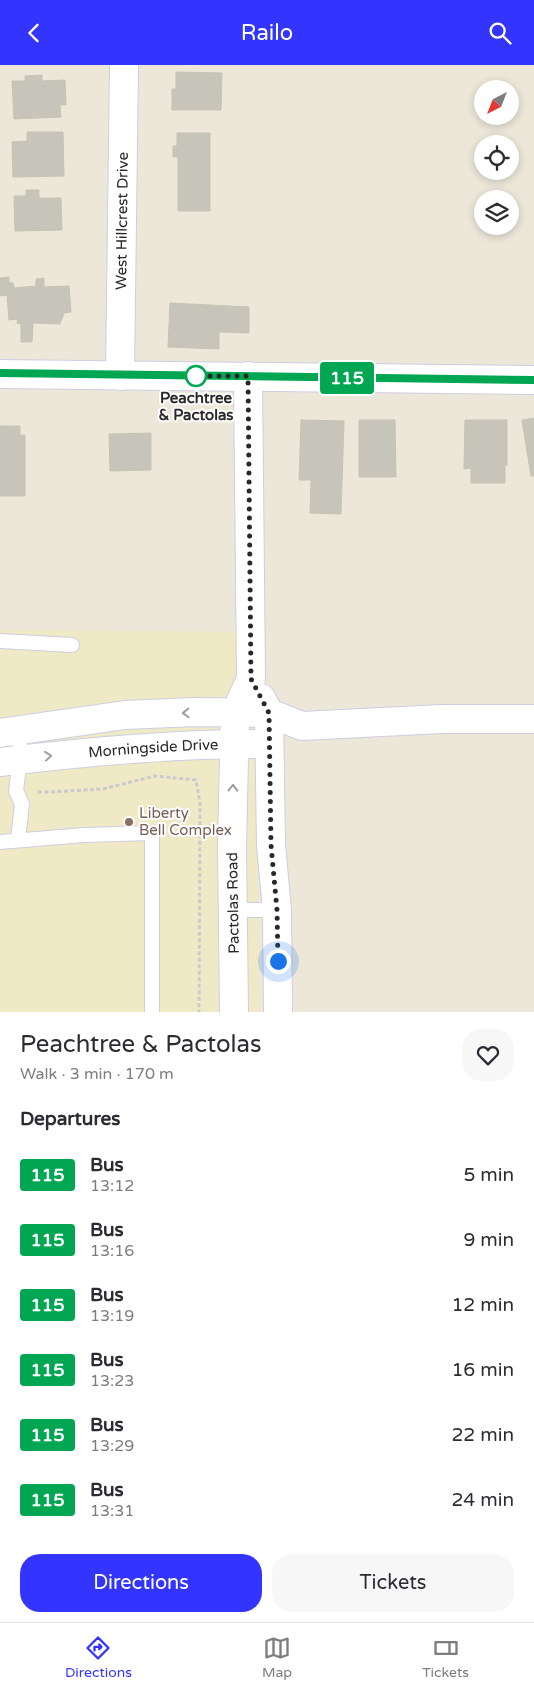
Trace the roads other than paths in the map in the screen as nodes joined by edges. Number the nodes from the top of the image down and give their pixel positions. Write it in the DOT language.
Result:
graph roads {
  1 [pos="124,65"];
  2 [pos="0,373"];
  3 [pos="120,376"];
  4 [pos="248,376"];
  5 [pos="534,380"];
  6 [pos="0,641"];
  7 [pos="72,645"];
  8 [pos="251,679"];
  9 [pos="234,713"];
  10 [pos="269,713"];
  11 [pos="534,719"];
  12 [pos="302,726"];
  13 [pos="10,732"];
  14 [pos="270,743"];
  15 [pos="234,744"];
  16 [pos="10,761"];
  17 [pos="0,841"];
  18 [pos="18,841"];
  19 [pos="233,910"];
  20 [pos="277,910"];
  21 [pos="152,1012"];
  22 [pos="234,1012"];
  23 [pos="278,1012"];
  1 -- 3 [label="street, West Hillcrest Drive"];
  2 -- 3 [label="street"];
  3 -- 4 [label="street"];
  4 -- 5 [label="street"];
  4 -- 8 [label="street, Pactolas Road"];
  6 -- 7 [label="lane"];
  8 -- 9 [label="street, Pactolas Road"];
  8 -- 10 [label="street, Pactolas Road"];
  9 -- 10 [label="street, Morningside Drive"];
  9 -- 13 [label="street, Morningside Drive, one-way"];
  9 -- 15 [label="street, Pactolas Road"];
  10 -- 12 [label="street, Morningside Drive"];
  10 -- 14 [label="street, Pactolas Road"];
  11 -- 12 [label="street, Morningside Drive"];
  12 -- 14 [label="street, Morningside Drive"];
  13 -- 16 [label="lane"];
  14 -- 15 [label="street, Morningside Drive"];
  14 -- 20 [label="street, Pactolas Road"];
  16 -- 15 [label="street, Morningside Drive, one-way"];
  19 -- 15 [label="street, Pactolas Road, one-way"];
  16 -- 18 [label="lane"];
  17 -- 18 [label="lane"];
  18 -- 21 [label="lane"];
  19 -- 20 [label="lane"];
  19 -- 22 [label="street, Pactolas Road"];
  20 -- 23 [label="street, Pactolas Road"];
}
